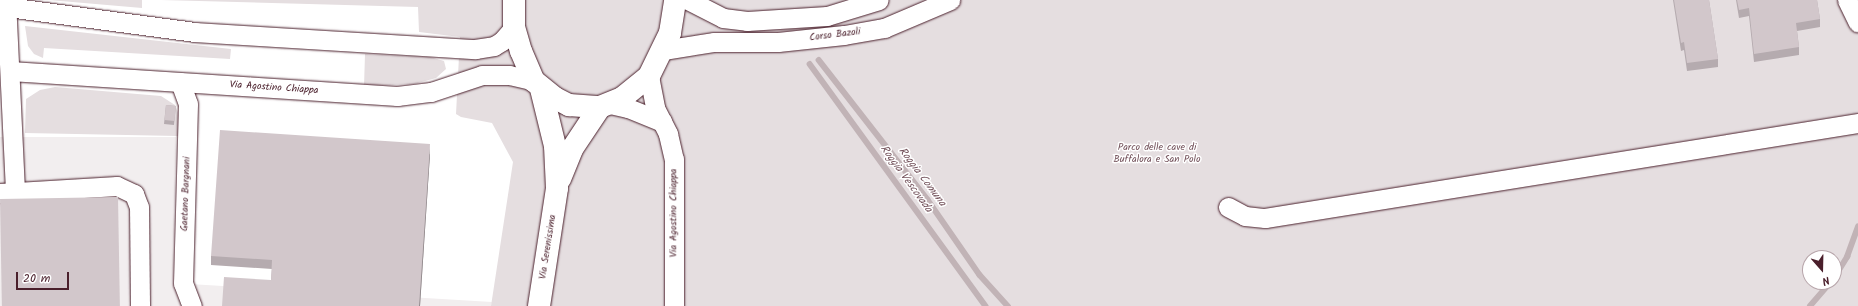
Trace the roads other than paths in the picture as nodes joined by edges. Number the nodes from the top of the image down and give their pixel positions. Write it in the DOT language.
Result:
graph roads {
  1 [pos="514,0"];
  2 [pos="675,0"];
  3 [pos="688,0"];
  4 [pos="879,0"];
  5 [pos="950,0"];
  6 [pos="1847,0"];
  7 [pos="4,4"];
  8 [pos="1858,23"];
  9 [pos="514,26"];
  10 [pos="663,50"];
  11 [pos="10,71"];
  12 [pos="649,76"];
  13 [pos="180,82"];
  14 [pos="538,85"];
  15 [pos="605,106"];
  16 [pos="662,122"];
  17 [pos="1858,123"];
  18 [pos="557,188"];
  19 [pos="7,193"];
  20 [pos="1228,207"];
  21 [pos="26,208"];
  22 [pos="140,306"];
  23 [pos="192,306"];
  24 [pos="539,306"];
  25 [pos="674,306"];
  1 -- 9 [label="main road, Via Serenissima"];
  2 -- 10 [label="main road, Via Serenissima"];
  3 -- 4 [label="street, Corso Bazoli"];
  5 -- 10 [label="street, Corso Bazoli"];
  6 -- 8 [label="street"];
  7 -- 9 [label="street"];
  7 -- 11 [label="street"];
  9 -- 14 [label="main road, Via Serenissima"];
  10 -- 12 [label="main road, Via Serenissima"];
  11 -- 13 [label="street, Via Agostino Chiappa"];
  11 -- 19 [label="street"];
  12 -- 15 [label="main road, Via Serenissima"];
  12 -- 16 [label="street, Via Agostino Chiappa"];
  13 -- 14 [label="street, Via Agostino Chiappa"];
  13 -- 23 [label="street, Gaetano Bargnani"];
  14 -- 15 [label="main road"];
  14 -- 18 [label="main road, Via Serenissima"];
  15 -- 16 [label="street"];
  15 -- 18 [label="main road, Via Serenissima"];
  16 -- 25 [label="street, Via Agostino Chiappa"];
  17 -- 20 [label="street"];
  18 -- 24 [label="main road, Via Serenissima"];
  19 -- 21 [label="street"];
  19 -- 22 [label="street"];
}
